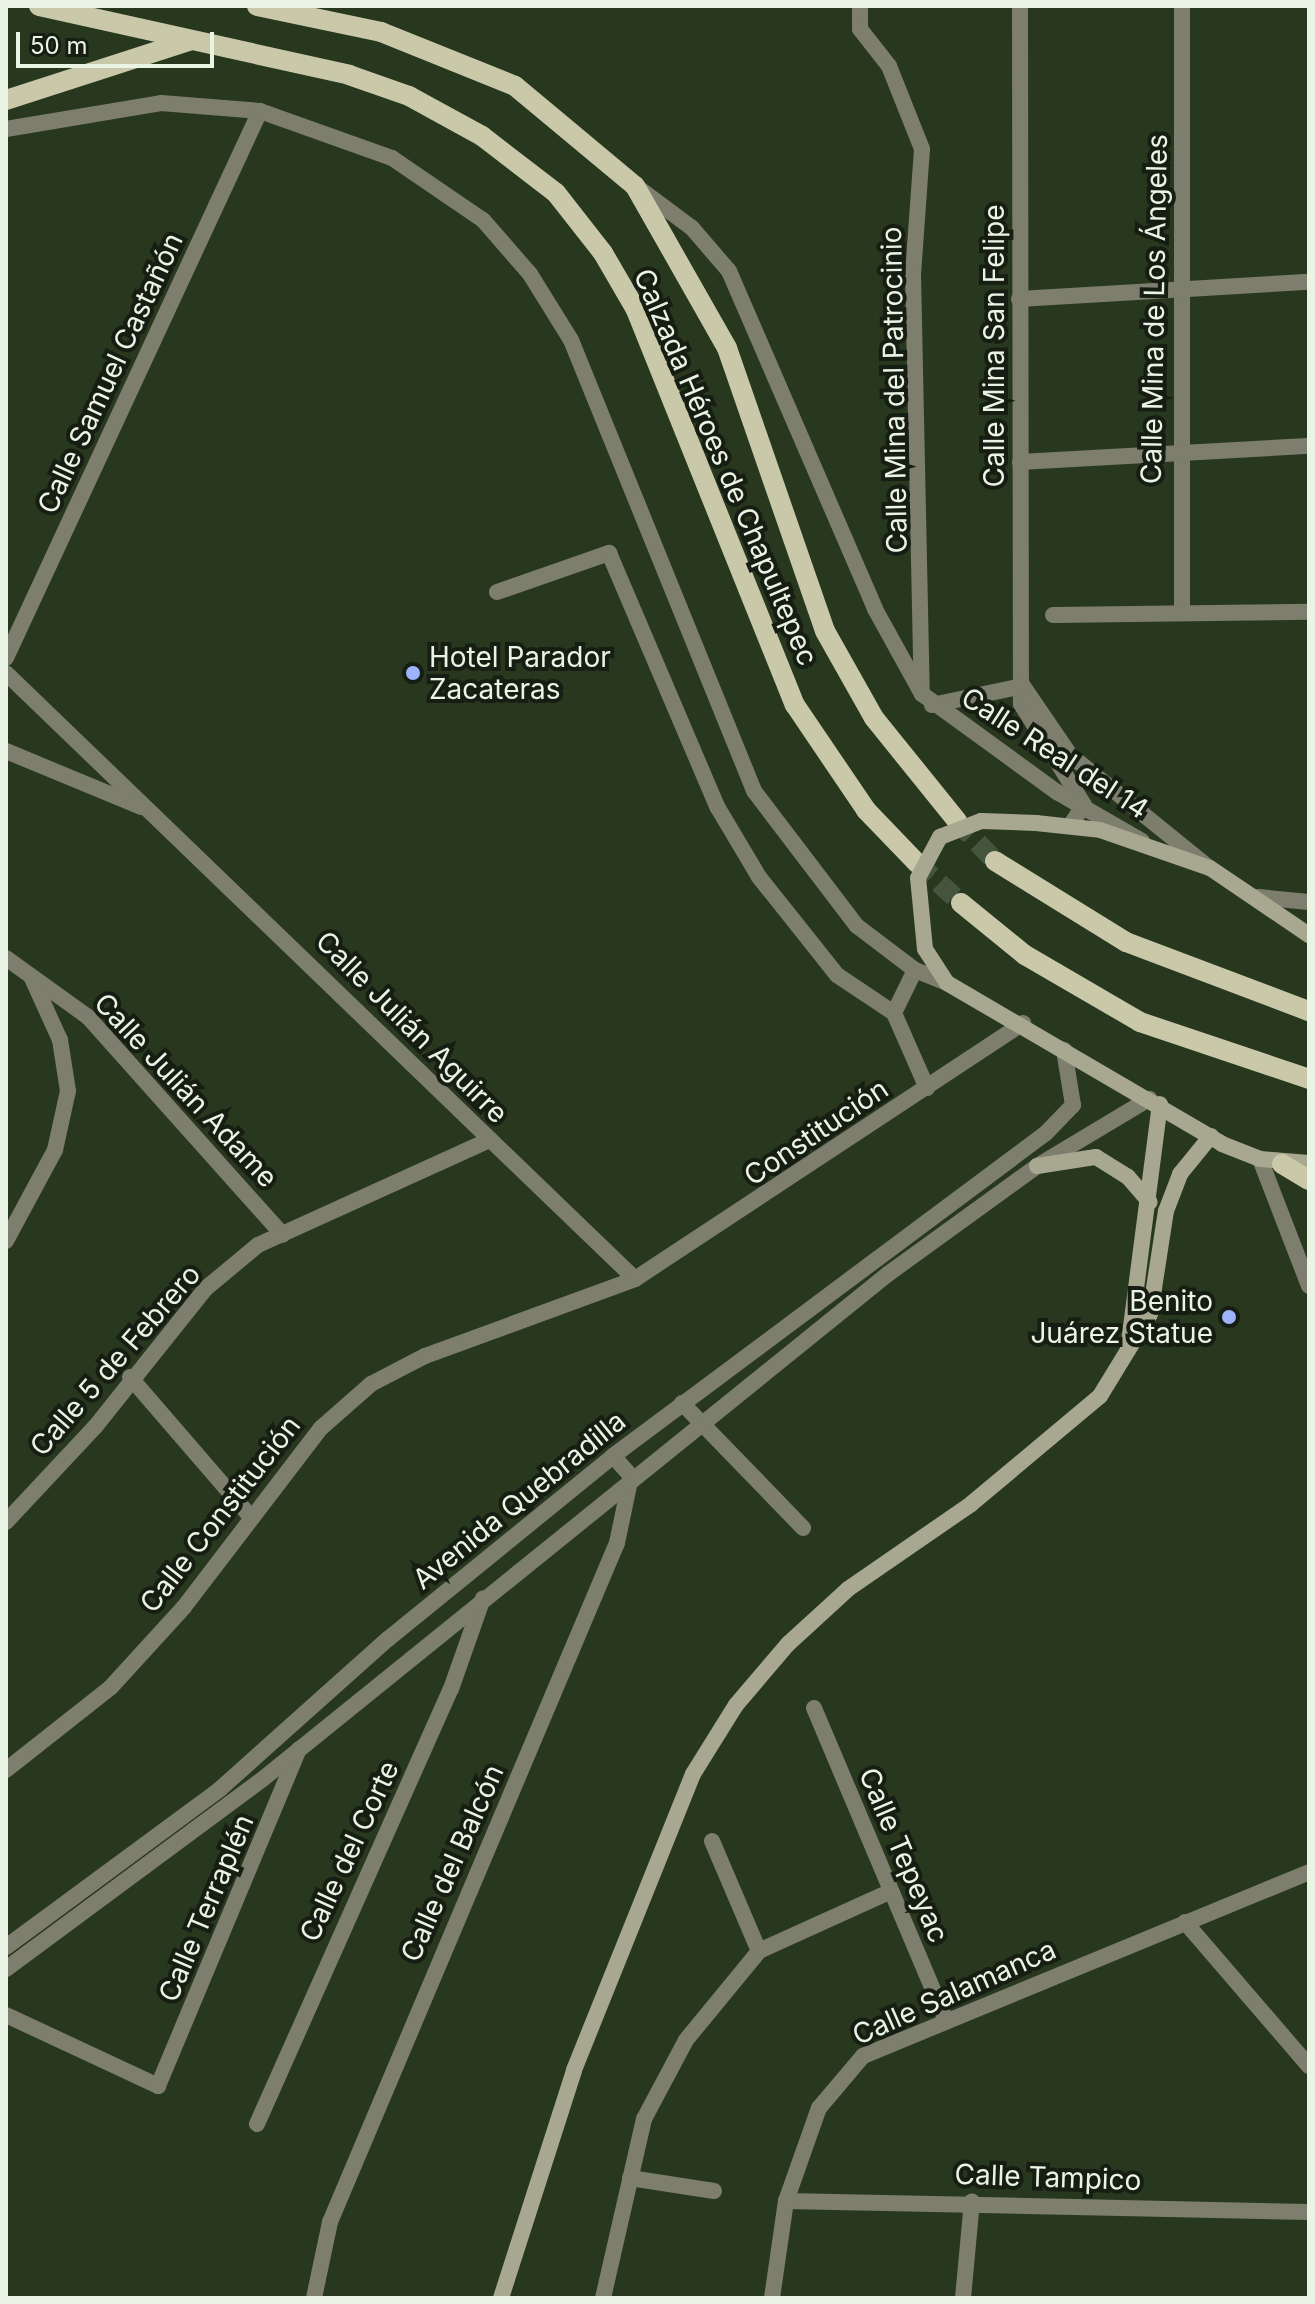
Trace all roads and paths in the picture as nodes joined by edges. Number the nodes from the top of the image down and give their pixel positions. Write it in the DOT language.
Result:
graph roads {
  1 [pos="39,6"];
  2 [pos="257,6"];
  3 [pos="860,6"];
  4 [pos="1020,6"];
  5 [pos="1182,6"];
  6 [pos="190,41"];
  7 [pos="6,100"];
  8 [pos="260,111"];
  9 [pos="6,129"];
  10 [pos="635,186"];
  11 [pos="1309,282"];
  12 [pos="1182,290"];
  13 [pos="1019,299"];
  14 [pos="1309,446"];
  15 [pos="1177,451"];
  16 [pos="1020,462"];
  17 [pos="497,592"];
  18 [pos="1309,612"];
  19 [pos="1182,613"];
  20 [pos="1053,615"];
  21 [pos="6,658"];
  22 [pos="6,673"];
  23 [pos="1023,686"];
  24 [pos="927,700"];
  25 [pos="6,751"];
  26 [pos="1084,805"];
  27 [pos="152,812"];
  28 [pos="957,821"];
  29 [pos="1070,826"];
  30 [pos="1146,843"];
  31 [pos="995,861"];
  32 [pos="917,863"];
  33 [pos="1210,868"];
  34 [pos="1258,897"];
  35 [pos="1309,902"];
  36 [pos="961,903"];
  37 [pos="1309,935"];
  38 [pos="6,958"];
  39 [pos="915,970"];
  40 [pos="31,975"];
  41 [pos="947,983"];
  42 [pos="1309,1011"];
  43 [pos="894,1013"];
  44 [pos="1023,1023"];
  45 [pos="1064,1050"];
  46 [pos="1309,1079"];
  47 [pos="927,1088"];
  48 [pos="1155,1101"];
  49 [pos="1211,1136"];
  50 [pos="490,1140"];
  51 [pos="1260,1159"];
  52 [pos="1309,1163"];
  53 [pos="1282,1164"];
  54 [pos="1037,1166"];
  55 [pos="1309,1180"];
  56 [pos="1150,1202"];
  57 [pos="283,1235"];
  58 [pos="6,1241"];
  59 [pos="635,1279"];
  60 [pos="1309,1286"];
  61 [pos="1128,1351"];
  62 [pos="130,1377"];
  63 [pos="682,1403"];
  64 [pos="701,1421"];
  65 [pos="613,1456"];
  66 [pos="631,1476"];
  67 [pos="251,1517"];
  68 [pos="6,1522"];
  69 [pos="803,1528"];
  70 [pos="483,1598"];
  71 [pos="814,1708"];
  72 [pos="299,1749"];
  73 [pos="6,1770"];
  74 [pos="712,1841"];
  75 [pos="1309,1872"];
  76 [pos="889,1892"];
  77 [pos="1185,1922"];
  78 [pos="6,1947"];
  79 [pos="759,1951"];
  80 [pos="6,1969"];
  81 [pos="6,2015"];
  82 [pos="946,2021"];
  83 [pos="1309,2066"];
  84 [pos="257,2124"];
  85 [pos="630,2178"];
  86 [pos="714,2191"];
  87 [pos="786,2201"];
  88 [pos="972,2201"];
  89 [pos="1309,2212"];
  90 [pos="314,2298"];
  91 [pos="501,2298"];
  92 [pos="603,2298"];
  93 [pos="772,2298"];
  94 [pos="963,2298"];
  1 -- 6 [label="main road, Calzada Héroes de Chapultepec"];
  2 -- 10 [label="main road, Calzada Héroes de Chapultepec"];
  3 -- 24 [label="street, Calle Mina del Patrocinio"];
  4 -- 13 [label="street, Calle Mina San Felipe"];
  5 -- 12 [label="street, Calle Mina de Los Ángeles"];
  6 -- 7 [label="main road"];
  6 -- 32 [label="main road, Calzada Héroes de Chapultepec"];
  8 -- 9 [label="street"];
  8 -- 21 [label="street, Calle Samuel Castañón"];
  8 -- 39 [label="street"];
  10 -- 24 [label="street"];
  10 -- 28 [label="main road, Calzada Héroes de Chapultepec"];
  11 -- 12 [label="street"];
  12 -- 13 [label="street"];
  12 -- 15 [label="street, Calle Mina de Los Ángeles"];
  13 -- 16 [label="street, Calle Mina San Felipe"];
  14 -- 15 [label="street"];
  15 -- 16 [label="street"];
  15 -- 19 [label="street, Calle Mina de Los Ángeles"];
  16 -- 23 [label="street, Calle Mina San Felipe"];
  17 -- 43 [label="street"];
  18 -- 19 [label="street"];
  19 -- 20 [label="street"];
  22 -- 27 [label="street, Calle Julián Aguirre"];
  23 -- 24 [label="street, Calle Real del 14"];
  23 -- 26 [label="street, Calle Mina San Felipe"];
  23 -- 33 [label="street"];
  24 -- 26 [label="street, Calle Real del 14"];
  25 -- 27 [label="street"];
  26 -- 29 [label="street"];
  26 -- 30 [label="street, Calle Real del 14"];
  27 -- 50 [label="street, Calle Julián Aguirre"];
  29 -- 30 [label="main road"];
  29 -- 41 [label="main road, bridge"];
  30 -- 33 [label="main road"];
  31 -- 42 [label="main road"];
  33 -- 34 [label="main road"];
  34 -- 35 [label="street"];
  34 -- 37 [label="main road"];
  36 -- 46 [label="main road"];
  38 -- 40 [label="street, Calle Julián Adame"];
  39 -- 41 [label="street"];
  39 -- 43 [label="street"];
  40 -- 57 [label="street, Calle Julián Adame"];
  40 -- 58 [label="street"];
  41 -- 44 [label="main road"];
  43 -- 47 [label="street"];
  44 -- 45 [label="main road"];
  44 -- 47 [label="street, Constitución"];
  45 -- 48 [label="main road"];
  45 -- 63 [label="street, Avenida Quebradilla"];
  47 -- 59 [label="street, Constitución"];
  48 -- 49 [label="main road"];
  48 -- 54 [label="street, Avenida Quebradilla"];
  48 -- 56 [label="main road"];
  49 -- 51 [label="main road"];
  49 -- 61 [label="main road"];
  50 -- 57 [label="street, Calle 5 de Febrero"];
  50 -- 59 [label="street, Calle Julián Aguirre"];
  51 -- 53 [label="main road"];
  51 -- 60 [label="street"];
  52 -- 53 [label="main road"];
  53 -- 55 [label="main road"];
  54 -- 56 [label="main road"];
  54 -- 64 [label="street, Avenida Quebradilla"];
  56 -- 61 [label="main road"];
  57 -- 62 [label="street, Calle 5 de Febrero"];
  59 -- 67 [label="street, Calle Constitución"];
  61 -- 91 [label="main road"];
  62 -- 67 [label="street"];
  62 -- 68 [label="street, Calle 5 de Febrero"];
  63 -- 64 [label="street"];
  63 -- 65 [label="street, Avenida Quebradilla"];
  64 -- 66 [label="street, Avenida Quebradilla"];
  64 -- 69 [label="street"];
  65 -- 66 [label="street"];
  65 -- 78 [label="street, Avenida Quebradilla"];
  66 -- 70 [label="street, Avenida Quebradilla"];
  66 -- 90 [label="street, Calle del Balcón"];
  67 -- 73 [label="street, Calle Constitución"];
  70 -- 72 [label="street, Avenida Quebradilla"];
  70 -- 84 [label="street, Calle del Corte"];
  71 -- 76 [label="street, Calle Tepeyac"];
  72 -- 80 [label="street, Avenida Quebradilla"];
  72 -- 81 [label="street, Calle Terraplén"];
  74 -- 79 [label="street"];
  75 -- 77 [label="street, Calle Salamanca"];
  76 -- 79 [label="street"];
  76 -- 82 [label="street, Calle Tepeyac"];
  77 -- 82 [label="street, Calle Salamanca"];
  77 -- 83 [label="street"];
  79 -- 85 [label="street"];
  82 -- 87 [label="street, Calle Salamanca"];
  85 -- 86 [label="street"];
  85 -- 92 [label="street"];
  87 -- 88 [label="street, Calle Tampico"];
  87 -- 93 [label="street, Calle Salamanca"];
  88 -- 89 [label="street, Calle Tampico"];
  88 -- 94 [label="street"];
}
